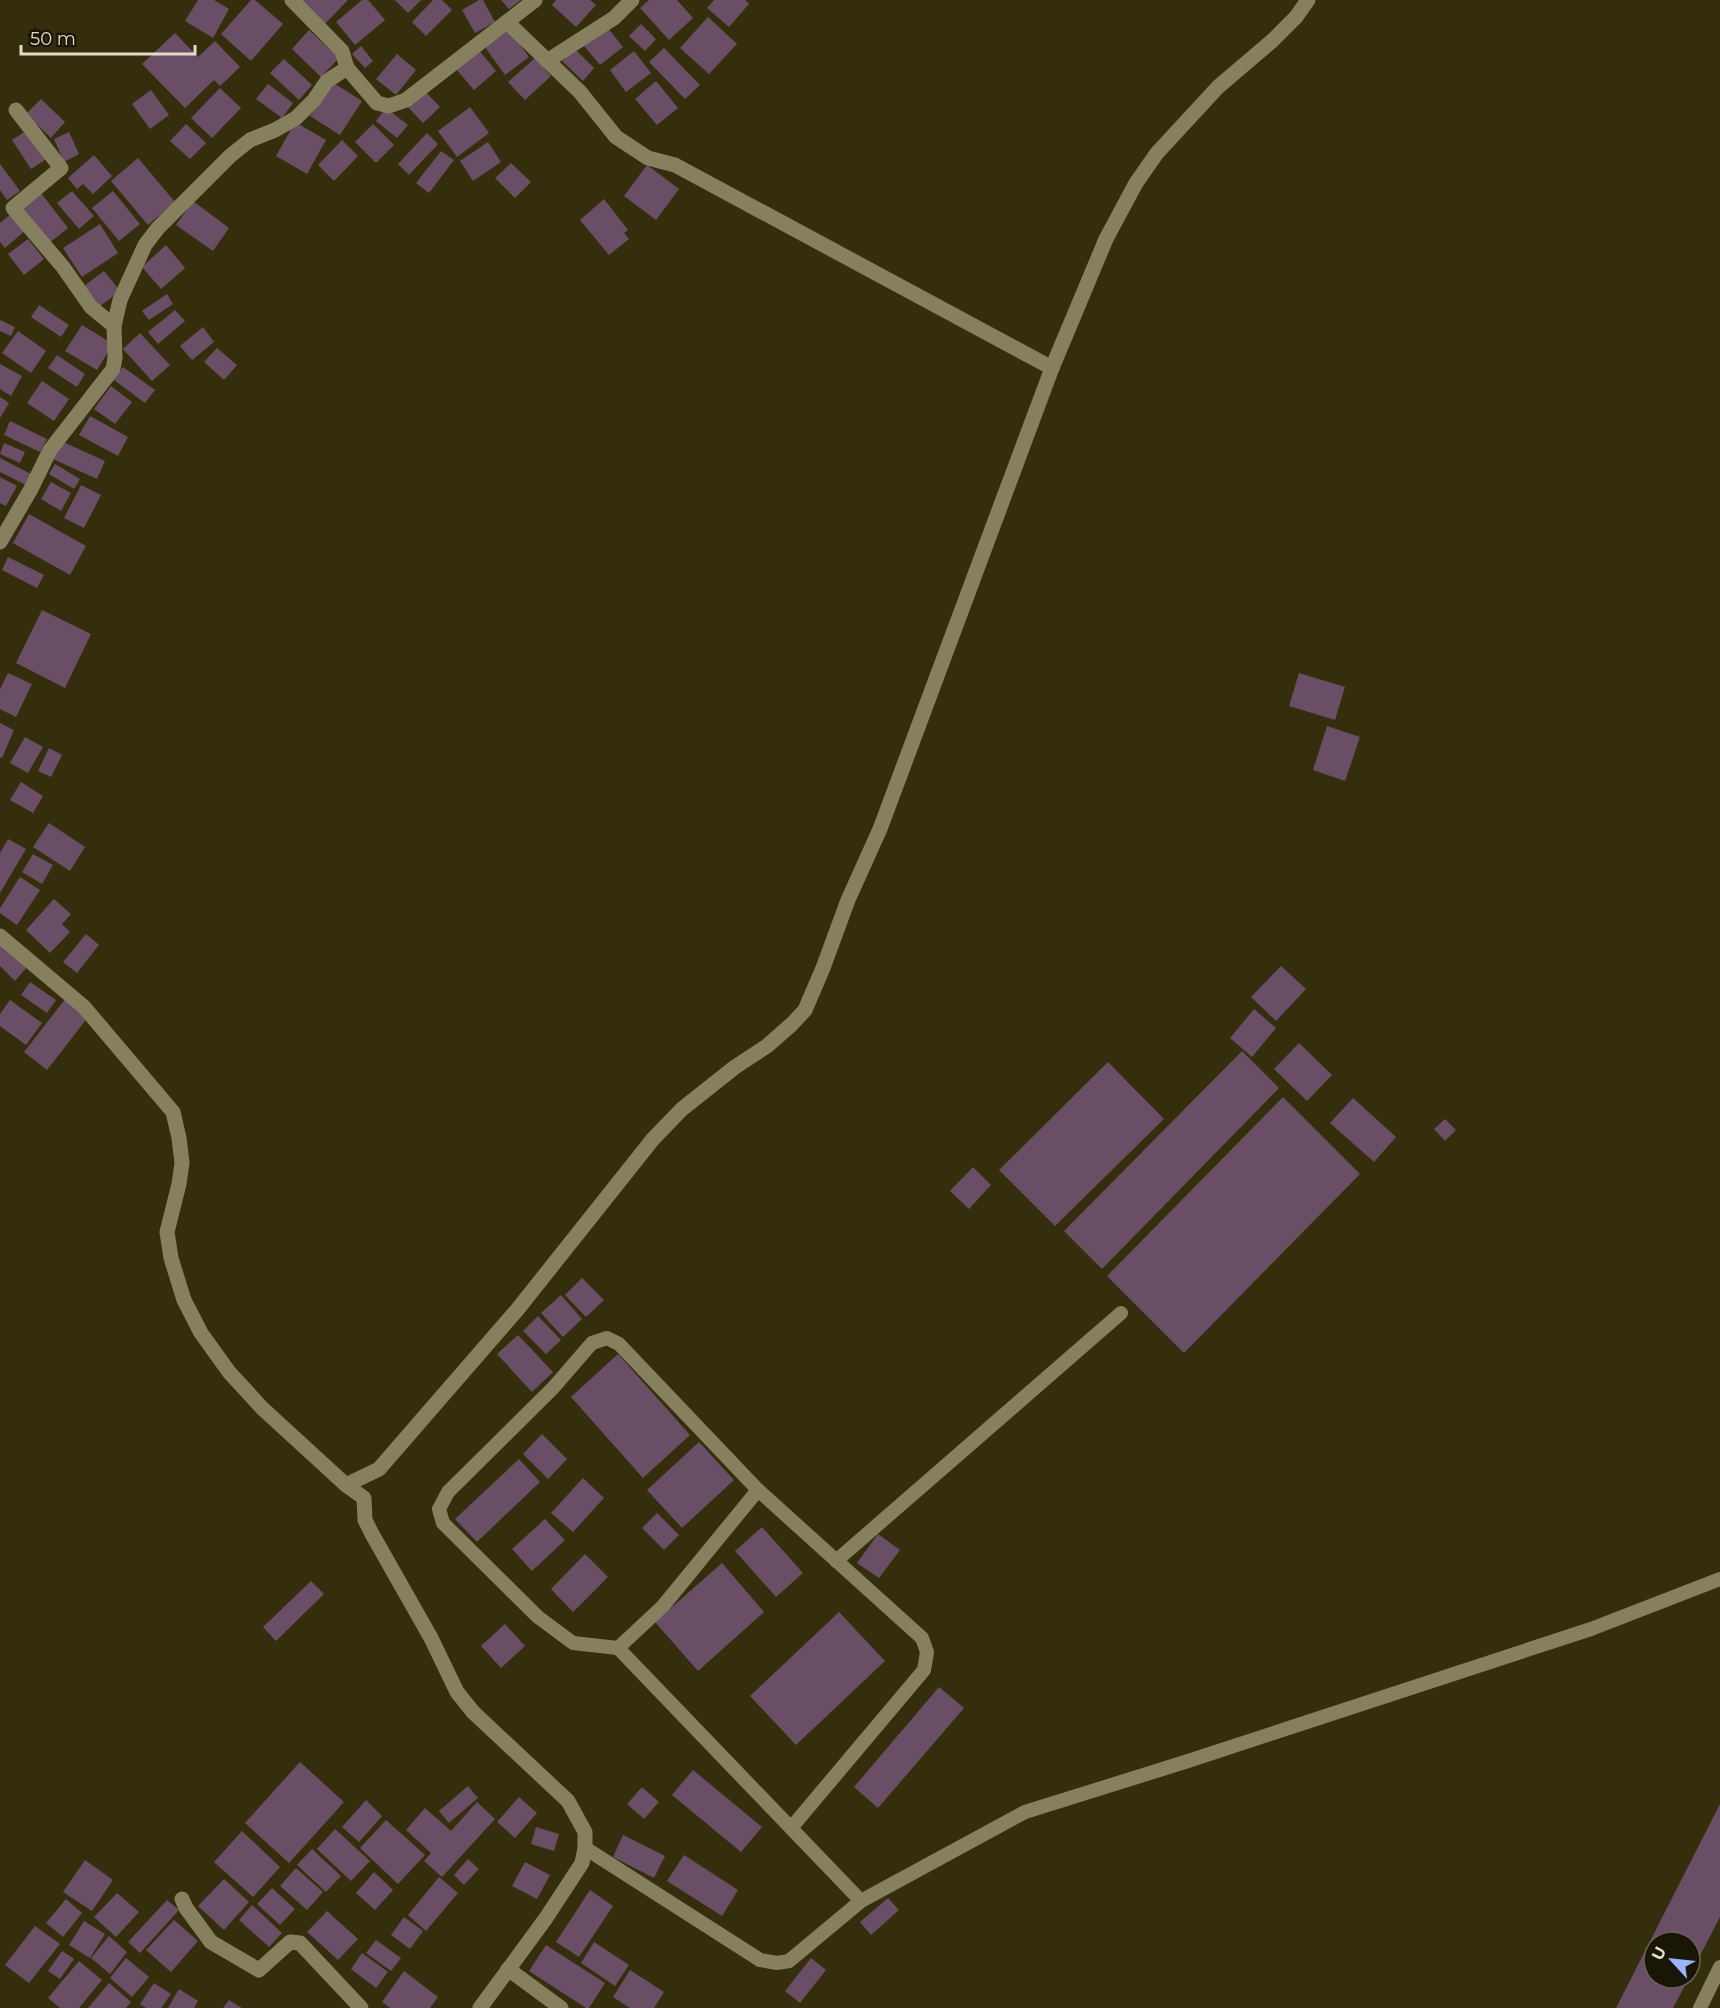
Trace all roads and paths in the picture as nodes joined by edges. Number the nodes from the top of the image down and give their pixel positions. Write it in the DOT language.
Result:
graph roads {
  1 [pos="292,0"];
  2 [pos="535,0"];
  3 [pos="632,0"];
  4 [pos="1308,0"];
  5 [pos="507,22"];
  6 [pos="547,61"];
  7 [pos="347,68"];
  8 [pos="16,110"];
  9 [pos="114,326"];
  10 [pos="1052,368"];
  11 [pos="0,542"];
  12 [pos="0,936"];
  13 [pos="1121,1313"];
  14 [pos="346,1485"];
  15 [pos="758,1490"];
  16 [pos="836,1561"];
  17 [pos="1720,1579"];
  18 [pos="618,1648"];
  19 [pos="791,1828"];
  20 [pos="585,1848"];
  21 [pos="182,1899"];
  22 [pos="861,1901"];
  23 [pos="1720,1967"];
  24 [pos="508,1969"];
  25 [pos="361,2008"];
  26 [pos="480,2008"];
  27 [pos="561,2008"];
  28 [pos="1700,2008"];
  1 -- 7 [label="street"];
  2 -- 5 [label="street"];
  3 -- 6 [label="street"];
  4 -- 10 [label="street"];
  5 -- 6 [label="street"];
  5 -- 7 [label="street"];
  6 -- 10 [label="street"];
  7 -- 9 [label="street"];
  8 -- 9 [label="street"];
  9 -- 11 [label="street"];
  10 -- 14 [label="street"];
  12 -- 14 [label="street"];
  13 -- 16 [label="lane"];
  14 -- 20 [label="street"];
  15 -- 16 [label="lane"];
  15 -- 18 [label="lane"];
  15 -- 18 [label="lane"];
  16 -- 19 [label="lane"];
  17 -- 22 [label="lane"];
  18 -- 19 [label="lane"];
  19 -- 22 [label="lane"];
  20 -- 22 [label="lane"];
  20 -- 24 [label="street"];
  21 -- 25 [label="street"];
  23 -- 28 [label="lane"];
  24 -- 26 [label="street"];
  24 -- 27 [label="street"];
}
